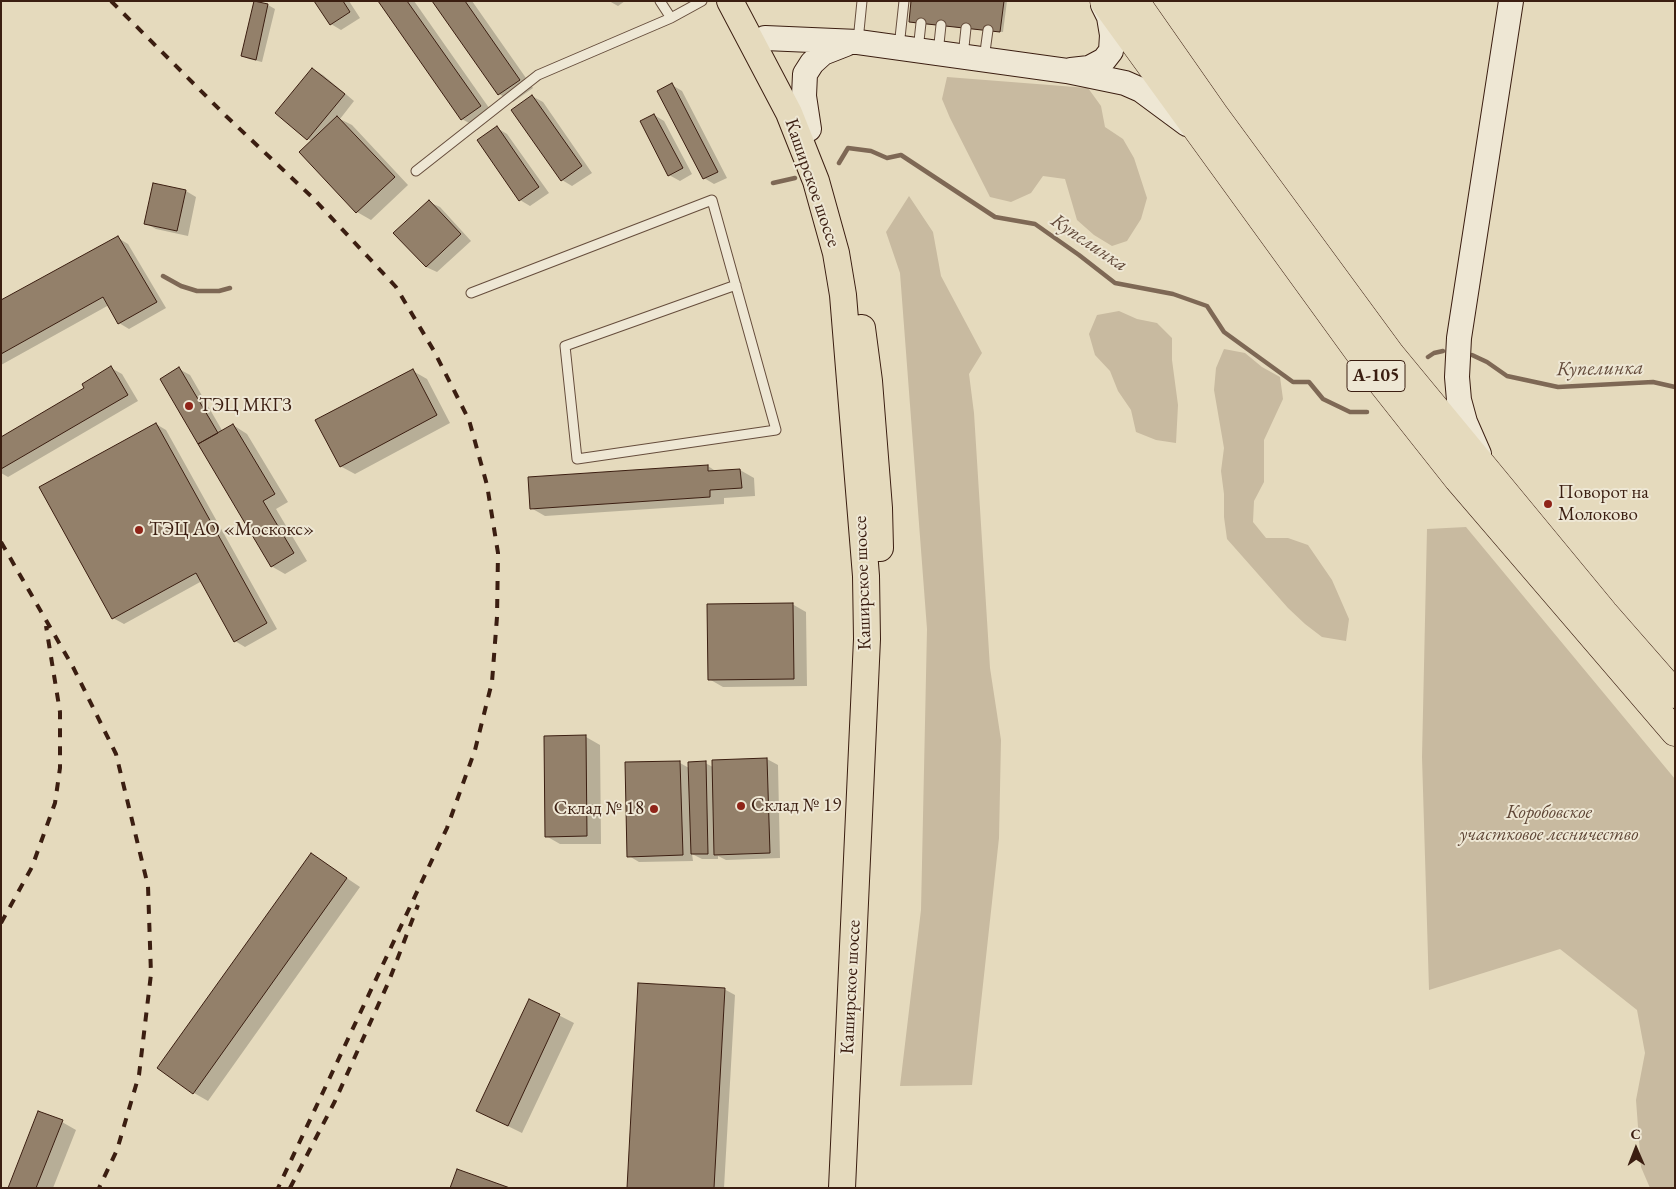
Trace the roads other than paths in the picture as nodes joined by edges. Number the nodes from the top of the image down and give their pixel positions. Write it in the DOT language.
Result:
graph roads {
  1 [pos="660,1"];
  2 [pos="702,1"];
  3 [pos="730,1"];
  4 [pos="748,1"];
  5 [pos="862,1"];
  6 [pos="904,1"];
  7 [pos="1102,1"];
  8 [pos="1136,1"];
  9 [pos="1512,1"];
  10 [pos="671,18"];
  11 [pos="921,23"];
  12 [pos="941,25"];
  13 [pos="966,28"];
  14 [pos="988,30"];
  15 [pos="765,38"];
  16 [pos="858,42"];
  17 [pos="918,50"];
  18 [pos="974,58"];
  19 [pos="1067,71"];
  20 [pos="809,129"];
  21 [pos="1198,132"];
  22 [pos="416,170"];
  23 [pos="736,285"];
  24 [pos="471,293"];
  25 [pos="1491,478"];
  26 [pos="1675,694"];
  27 [pos="1675,732"];
  28 [pos="842,1188"];
  29 [pos="856,1188"];
  1 -- 10 [label="lane"];
  2 -- 10 [label="lane"];
  3 -- 28 [label="main road, Каширское шоссе"];
  4 -- 15 [label="main road, Каширское шоссе"];
  5 -- 16 [label="lane"];
  6 -- 17 [label="lane"];
  7 -- 19 [label="main road"];
  7 -- 21 [label="highway, А-105"];
  8 -- 25 [label="highway, А-105"];
  9 -- 25 [label="main road"];
  10 -- 22 [label="lane"];
  11 -- 17 [label="lane"];
  12 -- 17 [label="lane"];
  13 -- 18 [label="lane"];
  14 -- 18 [label="lane"];
  15 -- 16 [label="main road"];
  15 -- 20 [label="main road, Каширское шоссе"];
  16 -- 17 [label="main road"];
  16 -- 20 [label="main road"];
  17 -- 18 [label="main road"];
  18 -- 19 [label="main road"];
  19 -- 21 [label="main road"];
  20 -- 29 [label="main road, Каширское шоссе"];
  21 -- 27 [label="highway, А-105"];
  23 -- 23 [label="lane"];
  23 -- 24 [label="lane"];
  25 -- 26 [label="highway, А-105"];
}
